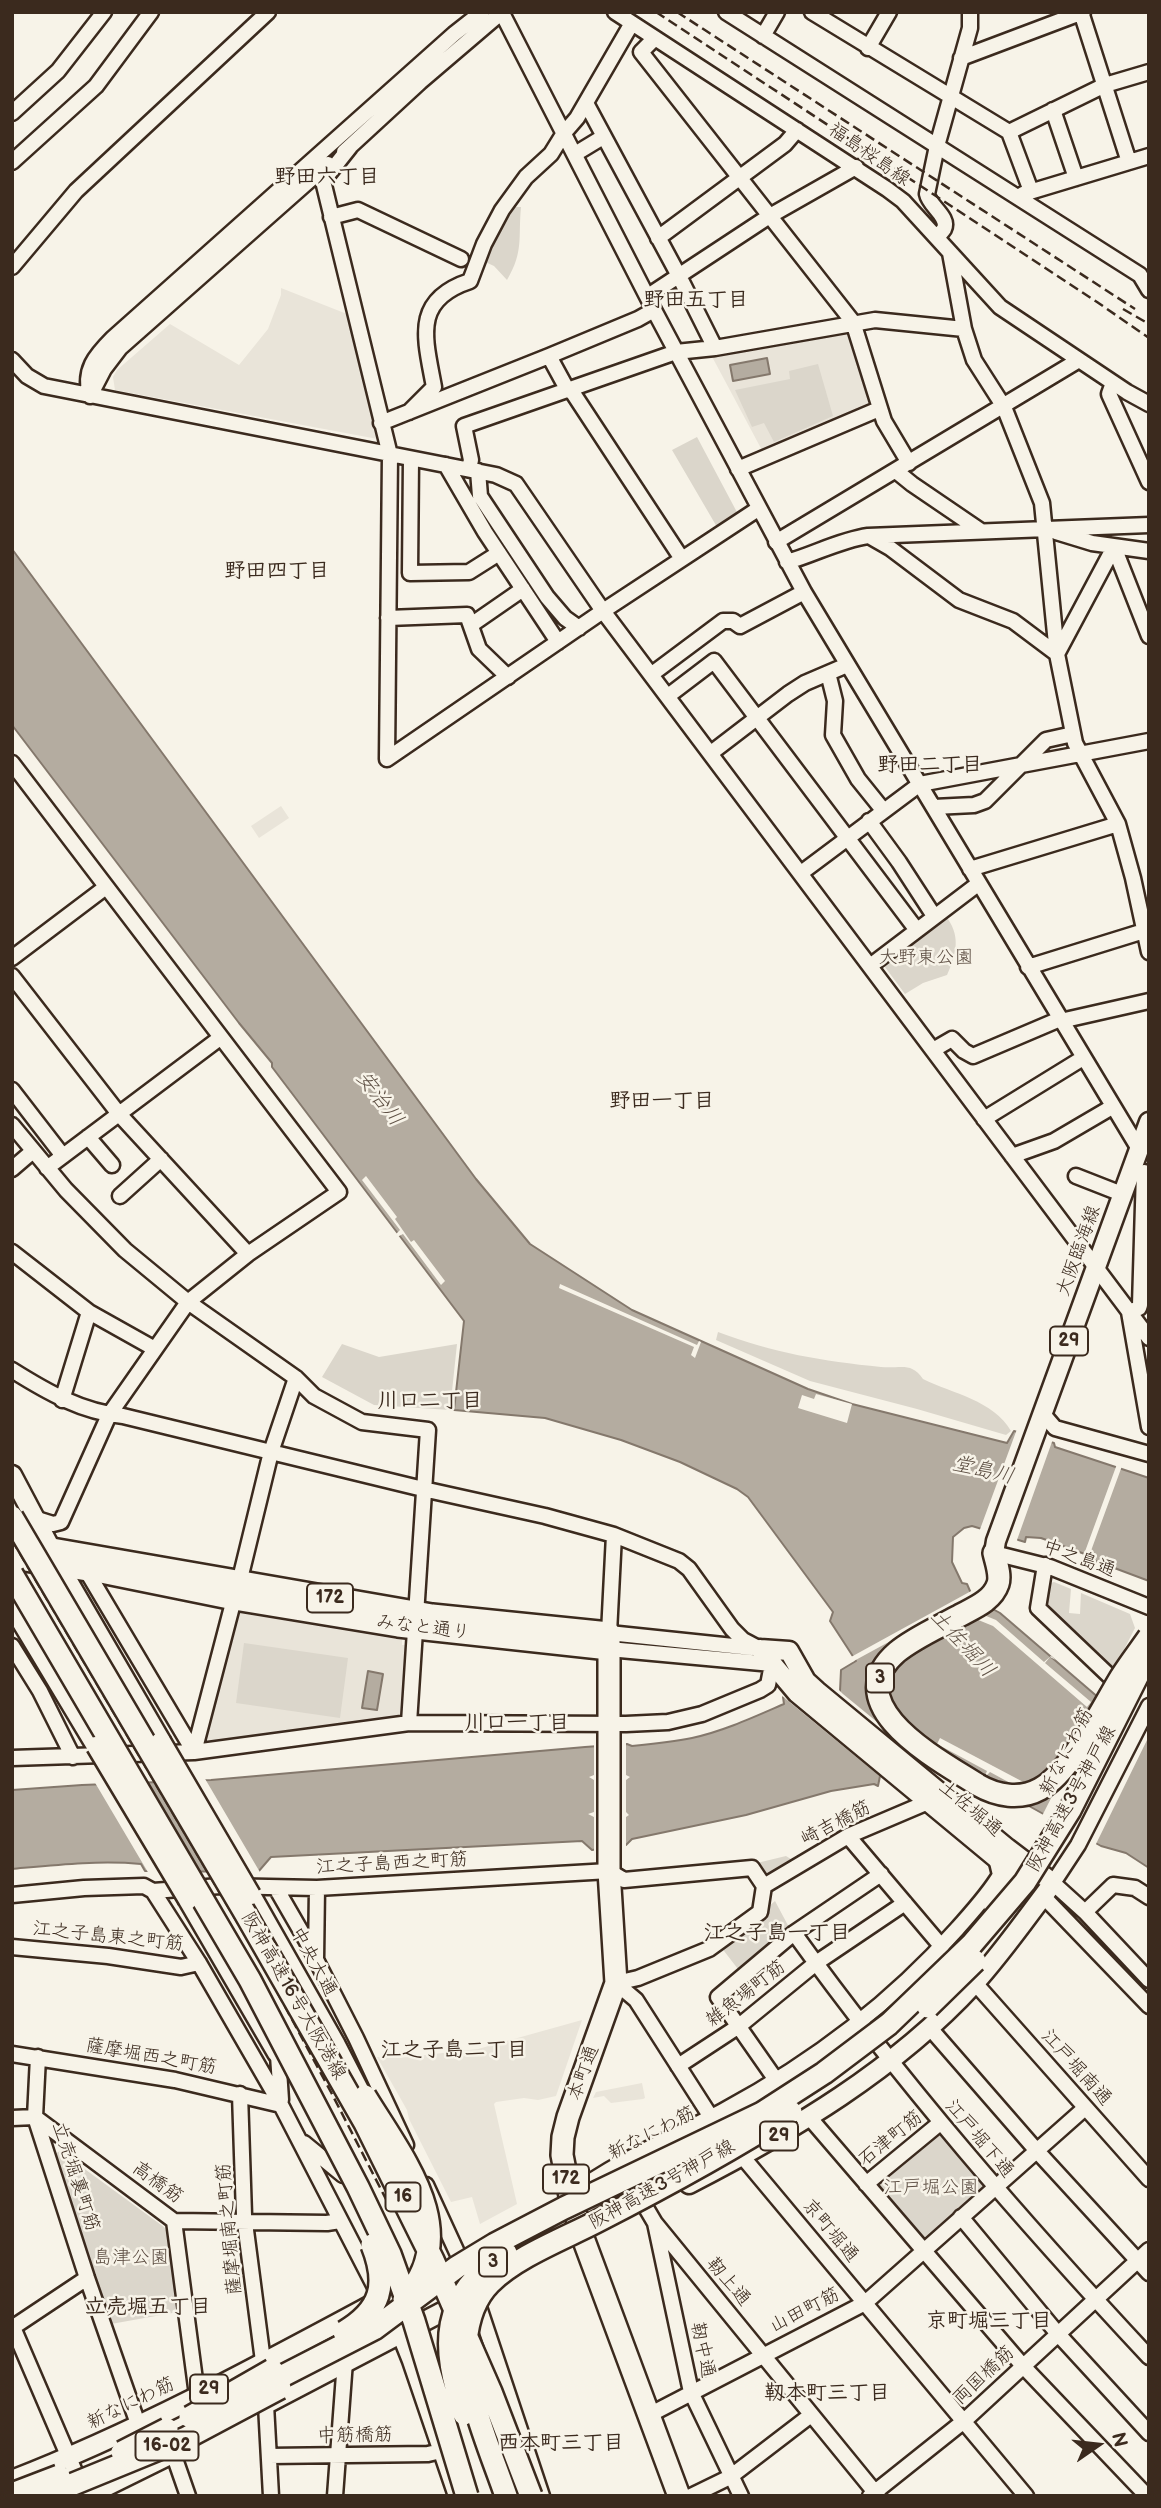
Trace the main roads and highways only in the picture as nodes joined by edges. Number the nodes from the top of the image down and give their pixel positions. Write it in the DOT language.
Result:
graph roads {
  1 [pos="1149,1122"];
  2 [pos="1142,1170"];
  3 [pos="12,1475"];
  4 [pos="12,1517"];
  5 [pos="12,1542"];
  6 [pos="995,1547"];
  7 [pos="12,1558"];
  8 [pos="57,1559"];
  9 [pos="12,1574"];
  10 [pos="237,1591"];
  11 [pos="12,1606"];
  12 [pos="1149,1637"];
  13 [pos="609,1641"];
  14 [pos="760,1649"];
  15 [pos="1149,1653"];
  16 [pos="792,1657"];
  17 [pos="772,1664"];
  18 [pos="1149,1682"];
  19 [pos="903,1770"];
  20 [pos="1022,1873"];
  21 [pos="248,1904"];
  22 [pos="217,1921"];
  23 [pos="714,2126"];
  24 [pos="702,2164"];
  25 [pos="570,2196"];
  26 [pos="583,2238"];
  27 [pos="453,2261"];
  28 [pos="401,2288"];
  29 [pos="468,2299"];
  30 [pos="418,2324"];
  31 [pos="347,2355"];
  32 [pos="263,2396"];
  33 [pos="190,2417"];
  34 [pos="12,2480"];
  35 [pos="12,2494"];
  36 [pos="44,2496"];
  37 [pos="86,2496"];
  38 [pos="467,2496"];
  39 [pos="476,2496"];
  40 [pos="491,2496"];
  41 [pos="506,2496"];
  42 [pos="522,2496"];
  43 [pos="531,2496"];
  44 [pos="679,2496"];
  1 -- 2 [label="main road, 大阪臨海線 / 29"];
  2 -- 6 [label="main road, 大阪臨海線 / 29"];
  3 -- 8 [label="main road, 中央大通"];
  4 -- 21 [label="highway, 阪神高速16号大阪港線 / 16, bridge"];
  5 -- 8 [label="highway, みなと通り / 172"];
  6 -- 12 [label="highway, 3, bridge"];
  7 -- 8 [label="highway, みなと通り / 172"];
  8 -- 10 [label="highway, みなと通り / 172"];
  8 -- 10 [label="highway, みなと通り / 172"];
  8 -- 21 [label="main road, 中央大通, bridge"];
  9 -- 22 [label="highway, 阪神高速16号大阪港線 / 16, bridge"];
  10 -- 13 [label="highway, みなと通り / 172"];
  11 -- 28 [label="main road, bridge"];
  13 -- 25 [label="highway, 本町通 / 172"];
  14 -- 16 [label="main road, みなと通り"];
  14 -- 17 [label="main road, 土佐堀通"];
  15 -- 20 [label="highway, 阪神高速3号神戸線 / 3, bridge"];
  16 -- 17 [label="main road, みなと通り"];
  16 -- 19 [label="main road, 土佐堀通"];
  17 -- 19 [label="main road, 土佐堀通"];
  18 -- 24 [label="highway, 阪神高速3号神戸線 / 3, bridge"];
  19 -- 20 [label="main road, 土佐堀通"];
  19 -- 20 [label="main road, 土佐堀通"];
  20 -- 23 [label="main road, 新なにわ筋 / 29"];
  20 -- 23 [label="highway, 阪神高速3号神戸線 / 3, bridge"];
  20 -- 26 [label="main road, 土佐堀通 / 29"];
  21 -- 27 [label="main road, 中央大通"];
  21 -- 31 [label="highway, 16-02, bridge"];
  21 -- 43 [label="highway, 阪神高速16号大阪港線 / 16, bridge"];
  22 -- 33 [label="highway, 16, bridge"];
  22 -- 38 [label="highway, 阪神高速16号大阪港線 / 16, bridge"];
  23 -- 25 [label="main road, 新なにわ筋 / 29"];
  23 -- 32 [label="highway, 阪神高速3号神戸線 / 3, bridge"];
  23 -- 40 [label="highway, 阪神高速3号神戸線 / 3, bridge"];
  24 -- 31 [label="highway, 3, bridge"];
  24 -- 41 [label="highway, 阪神高速3号神戸線 / 3, bridge"];
  25 -- 26 [label="highway, 本町通 / 172"];
  25 -- 27 [label="main road, 新なにわ筋 / 29"];
  26 -- 29 [label="main road, 29"];
  26 -- 44 [label="highway, 本町通 / 172"];
  27 -- 28 [label="main road, 新なにわ筋 / 29"];
  27 -- 29 [label="main road, 中央大通"];
  28 -- 30 [label="main road"];
  28 -- 34 [label="main road, 新なにわ筋 / 29"];
  29 -- 30 [label="main road, 29"];
  29 -- 42 [label="main road, 中央大通"];
  30 -- 31 [label="main road, 29"];
  30 -- 39 [label="main road"];
  31 -- 32 [label="main road, 29"];
  31 -- 36 [label="highway, 16-02, bridge"];
  32 -- 33 [label="highway, 3, bridge"];
  32 -- 37 [label="main road, 29"];
  33 -- 35 [label="highway, 16-02, bridge"];
}
